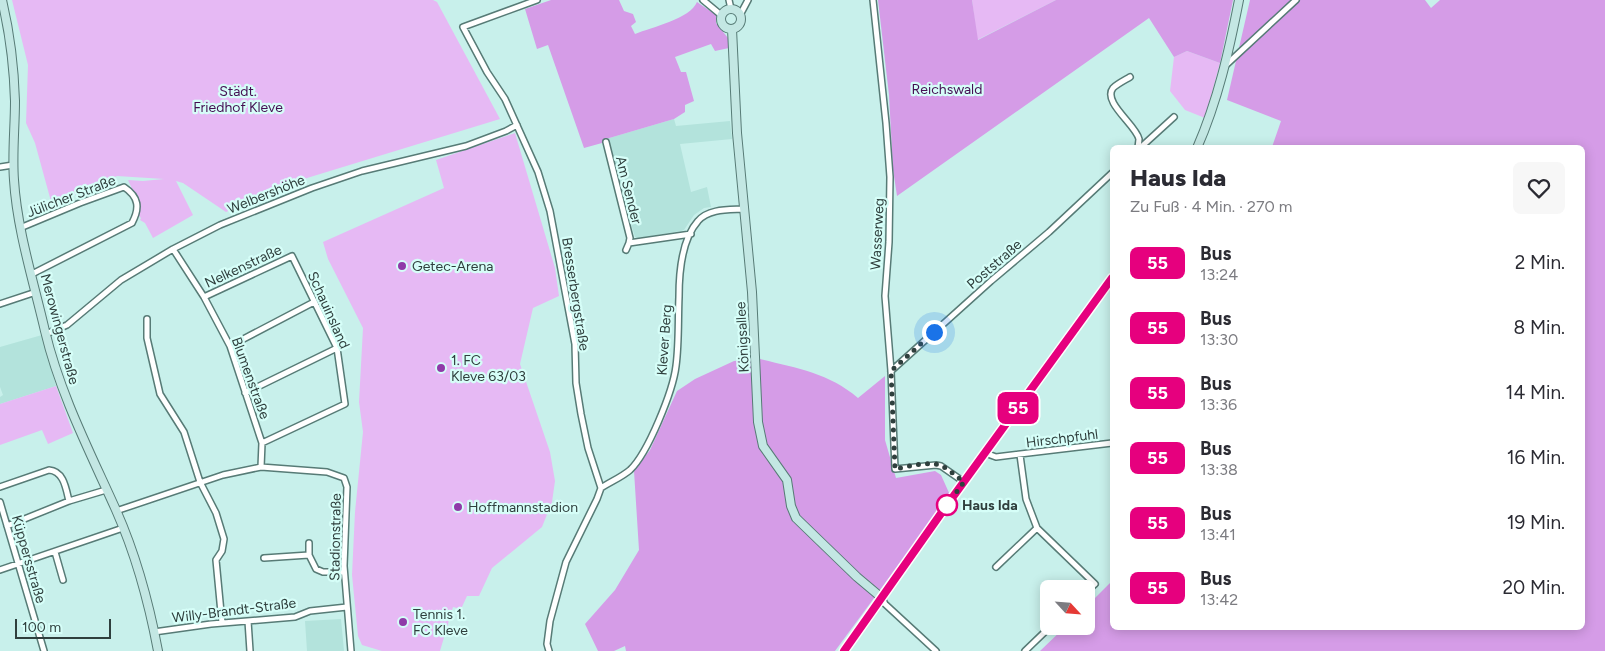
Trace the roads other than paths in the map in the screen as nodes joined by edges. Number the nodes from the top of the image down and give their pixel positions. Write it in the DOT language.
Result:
graph roads {
  1 [pos="2,0"];
  2 [pos="537,0"];
  3 [pos="702,0"];
  4 [pos="729,0"];
  5 [pos="748,0"];
  6 [pos="873,0"];
  7 [pos="1240,0"];
  8 [pos="1296,0"];
  9 [pos="731,9"];
  10 [pos="721,15"];
  11 [pos="740,15"];
  12 [pos="732,29"];
  13 [pos="1226,66"];
  14 [pos="1130,77"];
  15 [pos="1174,117"];
  16 [pos="517,124"];
  17 [pos="606,142"];
  18 [pos="1139,145"];
  19 [pos="1142,145"];
  20 [pos="1198,145"];
  21 [pos="13,165"];
  22 [pos="0,167"];
  23 [pos="1110,175"];
  24 [pos="744,209"];
  25 [pos="20,228"];
  26 [pos="690,234"];
  27 [pos="629,243"];
  28 [pos="172,249"];
  29 [pos="626,250"];
  30 [pos="292,256"];
  31 [pos="32,274"];
  32 [pos="1110,281"];
  33 [pos="36,292"];
  34 [pos="204,297"];
  35 [pos="314,302"];
  36 [pos="0,304"];
  37 [pos="147,319"];
  38 [pos="46,334"];
  39 [pos="230,346"];
  40 [pos="338,348"];
  41 [pos="891,371"];
  42 [pos="245,393"];
  43 [pos="262,443"];
  44 [pos="1110,443"];
  45 [pos="985,453"];
  46 [pos="1020,454"];
  47 [pos="260,467"];
  48 [pos="200,482"];
  49 [pos="964,482"];
  50 [pos="0,487"];
  51 [pos="600,488"];
  52 [pos="106,490"];
  53 [pos="70,501"];
  54 [pos="0,502"];
  55 [pos="116,511"];
  56 [pos="7,526"];
  57 [pos="123,528"];
  58 [pos="1037,528"];
  59 [pos="309,543"];
  60 [pos="54,552"];
  61 [pos="309,555"];
  62 [pos="264,558"];
  63 [pos="18,564"];
  64 [pos="996,567"];
  65 [pos="0,570"];
  66 [pos="344,572"];
  67 [pos="63,580"];
  68 [pos="1091,580"];
  69 [pos="882,598"];
  70 [pos="347,607"];
  71 [pos="248,621"];
  72 [pos="222,623"];
  73 [pos="154,632"];
  74 [pos="1042,635"];
  75 [pos="44,651"];
  76 [pos="158,651"];
  77 [pos="250,651"];
  78 [pos="351,651"];
  79 [pos="549,651"];
  80 [pos="844,651"];
  81 [pos="936,651"];
  82 [pos="1026,651"];
  1 -- 21 [label="street, Merowingerstraße"];
  2 -- 16 [label="street, Bresserbergstraße"];
  3 -- 10 [label="street"];
  4 -- 9 [label="street"];
  5 -- 11 [label="street"];
  6 -- 41 [label="street, Wasserweg"];
  7 -- 13 [label="street"];
  8 -- 13 [label="street"];
  9 -- 10 [label="street"];
  9 -- 11 [label="street"];
  10 -- 12 [label="street"];
  11 -- 12 [label="street"];
  12 -- 24 [label="street, Königsallee"];
  13 -- 20 [label="street"];
  14 -- 18 [label="street"];
  15 -- 19 [label="street"];
  16 -- 28 [label="street, Welbershöhe"];
  16 -- 51 [label="street, Bresserbergstraße"];
  17 -- 27 [label="street, Am Sender"];
  21 -- 22 [label="street"];
  21 -- 25 [label="street, Merowingerstraße"];
  23 -- 41 [label="street, Poststraße"];
  24 -- 26 [label="street, Klever Berg"];
  24 -- 69 [label="street, Königsallee"];
  25 -- 31 [label="street, Merowingerstraße"];
  25 -- 31 [label="street, Jülicher Straße"];
  26 -- 27 [label="street, Am Sender"];
  26 -- 51 [label="street, Klever Berg"];
  27 -- 29 [label="street, Am Sender"];
  28 -- 34 [label="street, Blumenstraße"];
  28 -- 38 [label="street, Welbershöhe"];
  30 -- 34 [label="street, Nelkenstraße"];
  30 -- 35 [label="street, Schauinsland"];
  31 -- 33 [label="street, Merowingerstraße"];
  32 -- 45 [label="street"];
  33 -- 36 [label="street"];
  33 -- 38 [label="street, Merowingerstraße"];
  34 -- 39 [label="street, Blumenstraße"];
  35 -- 39 [label="street"];
  35 -- 40 [label="street, Schauinsland"];
  37 -- 48 [label="street"];
  38 -- 52 [label="street, Merowingerstraße"];
  39 -- 42 [label="street, Blumenstraße"];
  40 -- 42 [label="street"];
  40 -- 43 [label="street, Schauinsland"];
  41 -- 49 [label="street, Wasserweg"];
  42 -- 43 [label="street, Blumenstraße"];
  43 -- 47 [label="street, Blumenstraße"];
  44 -- 46 [label="street, Hirschpfuhl"];
  45 -- 46 [label="street, Hirschpfuhl"];
  45 -- 49 [label="street"];
  46 -- 58 [label="street"];
  47 -- 48 [label="street, Stadionstraße"];
  47 -- 66 [label="street, Stadionstraße"];
  48 -- 55 [label="street, Stadionstraße"];
  48 -- 72 [label="street"];
  49 -- 69 [label="street"];
  50 -- 53 [label="street"];
  51 -- 79 [label="street"];
  52 -- 53 [label="street"];
  52 -- 55 [label="street, Merowingerstraße"];
  53 -- 56 [label="street"];
  54 -- 56 [label="street, Küppersstraße"];
  55 -- 57 [label="street, Merowingerstraße"];
  56 -- 63 [label="street, Küppersstraße"];
  57 -- 60 [label="street"];
  57 -- 73 [label="street, Merowingerstraße"];
  58 -- 64 [label="street"];
  58 -- 68 [label="street"];
  59 -- 61 [label="street"];
  60 -- 63 [label="street"];
  60 -- 67 [label="street"];
  61 -- 62 [label="street"];
  61 -- 66 [label="street"];
  63 -- 65 [label="street"];
  63 -- 75 [label="street, Küppersstraße"];
  66 -- 70 [label="street, Stadionstraße"];
  69 -- 80 [label="street"];
  69 -- 81 [label="street"];
  70 -- 71 [label="street, Willy-Brandt-Straße"];
  70 -- 78 [label="street, Stadionstraße"];
  71 -- 72 [label="street, Willy-Brandt-Straße"];
  71 -- 77 [label="street"];
  72 -- 73 [label="street, Willy-Brandt-Straße"];
  73 -- 76 [label="street, Merowingerstraße"];
  74 -- 82 [label="street"];
}
